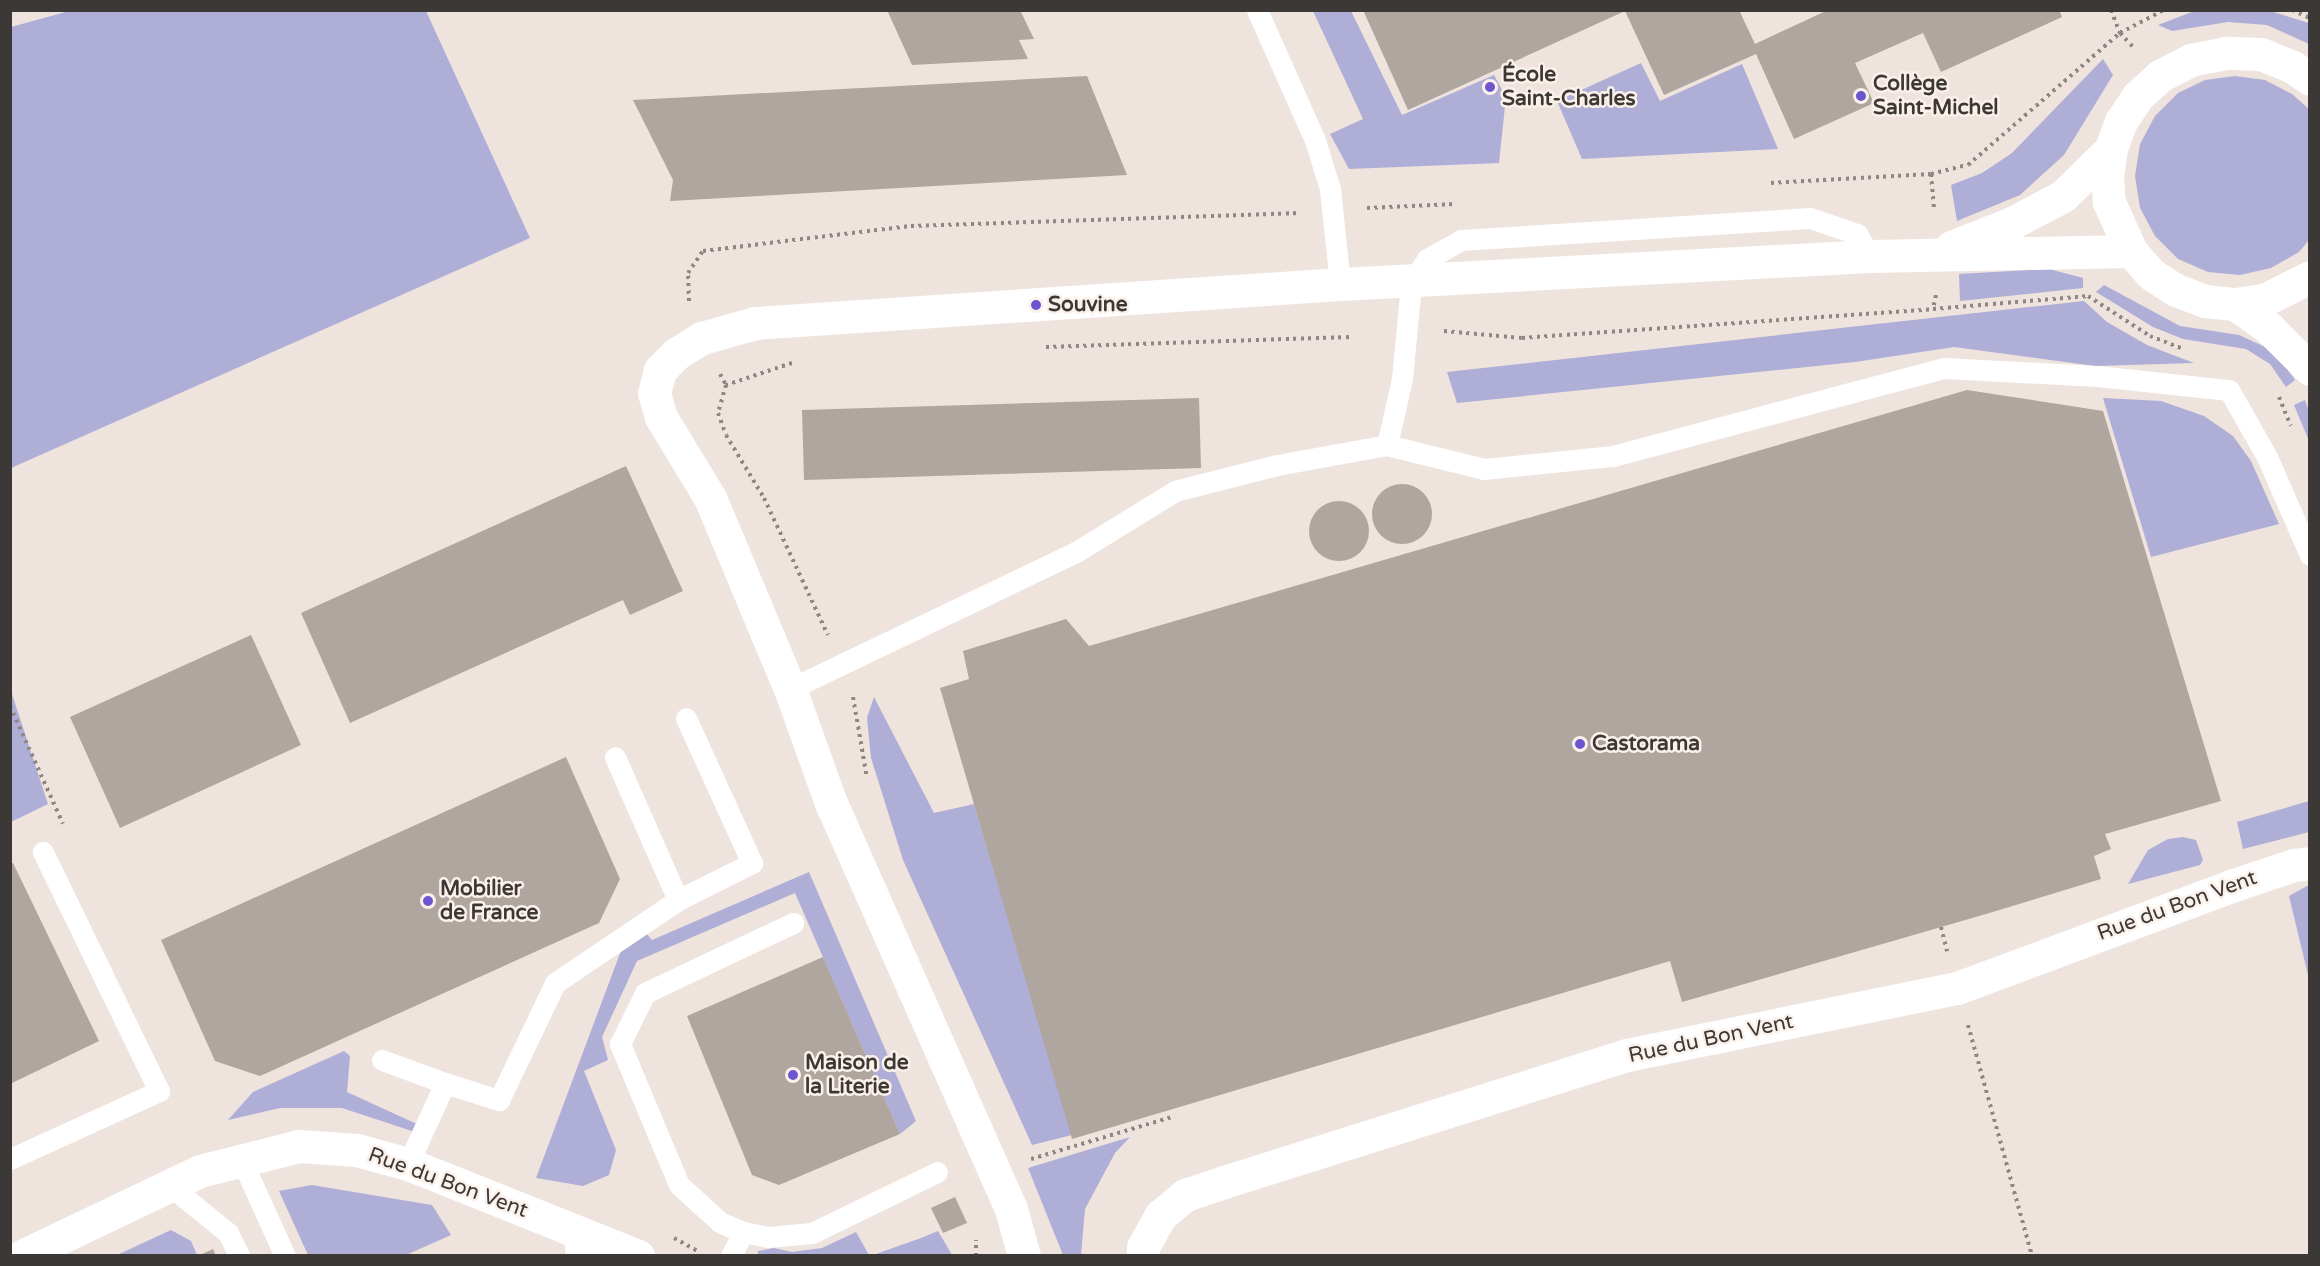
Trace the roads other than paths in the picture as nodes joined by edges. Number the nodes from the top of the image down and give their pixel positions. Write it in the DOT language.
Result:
graph roads {
  1 [pos="1257,10"];
  2 [pos="2310,79"];
  3 [pos="2111,149"];
  4 [pos="2131,251"];
  5 [pos="1936,253"];
  6 [pos="2310,277"];
  7 [pos="1411,283"];
  8 [pos="1340,284"];
  9 [pos="2235,304"];
  10 [pos="2310,369"];
  11 [pos="1387,445"];
  12 [pos="2310,555"];
  13 [pos="790,689"];
  14 [pos="686,718"];
  15 [pos="615,757"];
  16 [pos="43,852"];
  17 [pos="2310,863"];
  18 [pos="678,900"];
  19 [pos="793,923"];
  20 [pos="382,1060"];
  21 [pos="445,1083"];
  22 [pos="241,1158"];
  23 [pos="10,1159"];
  24 [pos="408,1164"];
  25 [pos="937,1172"];
  26 [pos="169,1185"];
  27 [pos="743,1232"];
  28 [pos="575,1243"];
  29 [pos="22,1256"];
  30 [pos="239,1256"];
  31 [pos="285,1256"];
  32 [pos="638,1256"];
  33 [pos="731,1256"];
  34 [pos="1024,1256"];
  35 [pos="1143,1256"];
  1 -- 8 [label="lane"];
  2 -- 3 [label="street"];
  3 -- 4 [label="street"];
  3 -- 5 [label="street"];
  4 -- 5 [label="street"];
  4 -- 9 [label="street"];
  5 -- 7 [label="street"];
  6 -- 9 [label="street"];
  7 -- 8 [label="street"];
  7 -- 11 [label="lane"];
  8 -- 13 [label="street"];
  9 -- 10 [label="street"];
  11 -- 12 [label="lane"];
  11 -- 13 [label="lane"];
  13 -- 34 [label="street"];
  14 -- 18 [label="lane"];
  15 -- 18 [label="lane"];
  16 -- 23 [label="lane"];
  17 -- 35 [label="street, Rue du Bon Vent"];
  18 -- 21 [label="lane"];
  19 -- 27 [label="lane"];
  20 -- 21 [label="lane"];
  21 -- 24 [label="lane"];
  22 -- 24 [label="street, Rue du Bon Vent"];
  22 -- 26 [label="street, Rue du Bon Vent"];
  22 -- 31 [label="lane"];
  24 -- 28 [label="street, Rue du Bon Vent"];
  25 -- 27 [label="lane"];
  26 -- 29 [label="street, Rue du Bon Vent"];
  26 -- 30 [label="lane"];
  27 -- 33 [label="lane"];
  28 -- 32 [label="street, Rue du Bon Vent"];
}
